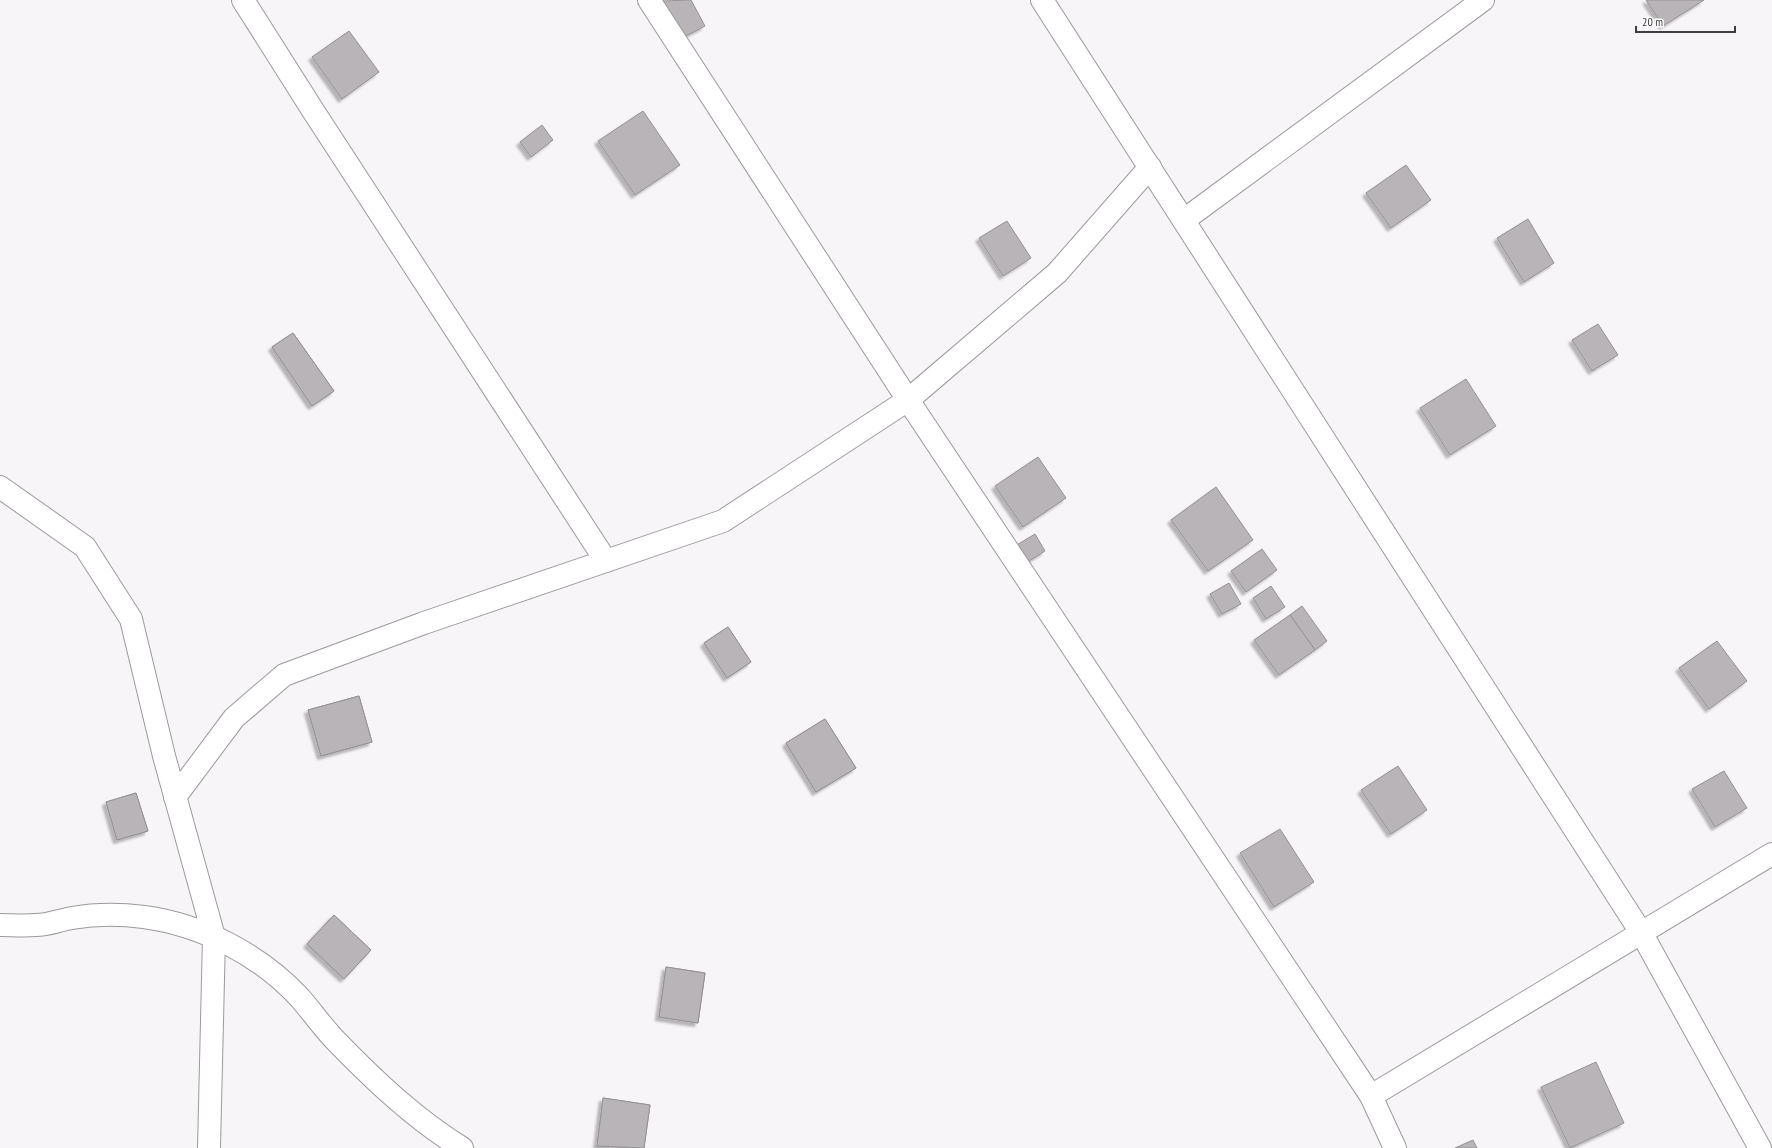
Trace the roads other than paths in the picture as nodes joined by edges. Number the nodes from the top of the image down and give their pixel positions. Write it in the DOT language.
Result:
graph roads {
  1 [pos="243,0"];
  2 [pos="649,0"];
  3 [pos="1042,0"];
  4 [pos="1483,0"];
  5 [pos="1150,167"];
  6 [pos="1184,220"];
  7 [pos="908,400"];
  8 [pos="0,487"];
  9 [pos="606,561"];
  10 [pos="175,797"];
  11 [pos="1772,854"];
  12 [pos="0,925"];
  13 [pos="1642,934"];
  14 [pos="214,937"];
  15 [pos="1371,1096"];
  16 [pos="209,1148"];
  17 [pos="462,1148"];
  18 [pos="1395,1148"];
  19 [pos="1760,1148"];
  1 -- 9 [label="street"];
  2 -- 7 [label="street"];
  3 -- 5 [label="street"];
  4 -- 6 [label="street"];
  5 -- 6 [label="street"];
  5 -- 7 [label="street"];
  6 -- 13 [label="street"];
  7 -- 9 [label="street"];
  7 -- 15 [label="street"];
  8 -- 10 [label="street"];
  9 -- 10 [label="street"];
  10 -- 14 [label="street"];
  11 -- 13 [label="street"];
  12 -- 14 [label="street"];
  13 -- 15 [label="street"];
  13 -- 19 [label="street"];
  14 -- 16 [label="street"];
  14 -- 17 [label="street"];
  15 -- 18 [label="street"];
}
